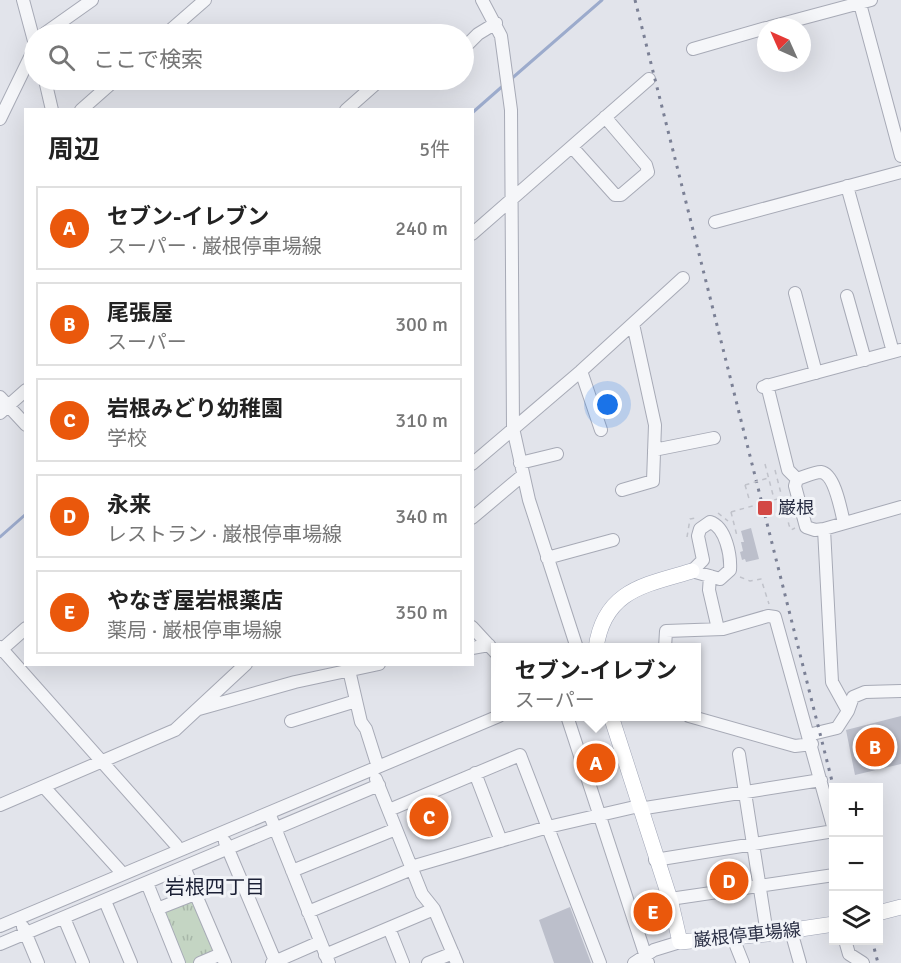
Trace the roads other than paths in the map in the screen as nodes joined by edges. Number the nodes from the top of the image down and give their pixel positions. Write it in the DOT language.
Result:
graph roads {
  1 [pos="23,0"];
  2 [pos="92,0"];
  3 [pos="206,0"];
  4 [pos="482,0"];
  5 [pos="863,1"];
  6 [pos="801,18"];
  7 [pos="496,23"];
  8 [pos="29,24"];
  9 [pos="58,24"];
  10 [pos="178,24"];
  11 [pos="757,30"];
  12 [pos="474,38"];
  13 [pos="693,49"];
  14 [pos="24,70"];
  15 [pos="649,79"];
  16 [pos="47,90"];
  17 [pos="104,90"];
  18 [pos="369,90"];
  19 [pos="52,108"];
  20 [pos="83,108"];
  21 [pos="348,108"];
  22 [pos="605,117"];
  23 [pos="0,119"];
  24 [pos="572,147"];
  25 [pos="901,156"];
  26 [pos="901,172"];
  27 [pos="847,186"];
  28 [pos="512,199"];
  29 [pos="715,222"];
  30 [pos="474,232"];
  31 [pos="683,278"];
  32 [pos="795,293"];
  33 [pos="847,296"];
  34 [pos="633,324"];
  35 [pos="897,351"];
  36 [pos="865,360"];
  37 [pos="581,371"];
  38 [pos="816,372"];
  39 [pos="24,391"];
  40 [pos="3,405"];
  41 [pos="24,423"];
  42 [pos="513,428"];
  43 [pos="601,430"];
  44 [pos="714,438"];
  45 [pos="654,450"];
  46 [pos="556,453"];
  47 [pos="474,462"];
  48 [pos="522,469"];
  49 [pos="797,479"];
  50 [pos="622,490"];
  51 [pos="901,507"];
  52 [pos="474,516"];
  53 [pos="844,523"];
  54 [pos="824,529"];
  55 [pos="613,540"];
  56 [pos="703,556"];
  57 [pos="547,558"];
  58 [pos="692,571"];
  59 [pos="733,574"];
  60 [pos="710,576"];
  61 [pos="474,629"];
  62 [pos="718,629"];
  63 [pos="24,630"];
  64 [pos="575,643"];
  65 [pos="597,643"];
  66 [pos="665,643"];
  67 [pos="474,648"];
  68 [pos="491,648"];
  69 [pos="1,649"];
  70 [pos="491,649"];
  71 [pos="241,666"];
  72 [pos="369,666"];
  73 [pos="349,670"];
  74 [pos="901,691"];
  75 [pos="356,701"];
  76 [pos="199,709"];
  77 [pos="848,711"];
  78 [pos="491,720"];
  79 [pos="701,720"];
  80 [pos="291,721"];
  81 [pos="568,721"];
  82 [pos="612,721"];
  83 [pos="810,740"];
  84 [pos="739,754"];
  85 [pos="103,762"];
  86 [pos="375,768"];
  87 [pos="475,773"];
  88 [pos="821,780"];
  89 [pos="379,785"];
  90 [pos="44,787"];
  91 [pos="745,792"];
  92 [pos="0,805"];
  93 [pos="639,807"];
  94 [pos="389,810"];
  95 [pos="829,811"];
  96 [pos="269,813"];
  97 [pos="599,815"];
  98 [pos="548,827"];
  99 [pos="275,829"];
  100 [pos="396,829"];
  101 [pos="829,831"];
  102 [pos="221,833"];
  103 [pos="501,841"];
  104 [pos="753,842"];
  105 [pos="228,849"];
  106 [pos="178,851"];
  107 [pos="655,860"];
  108 [pos="184,867"];
  109 [pos="411,868"];
  110 [pos="292,871"];
  111 [pos="123,874"];
  112 [pos="829,876"];
  113 [pos="147,883"];
  114 [pos="760,886"];
  115 [pos="195,894"];
  116 [pos="670,899"];
  117 [pos="105,901"];
  118 [pos="901,907"];
  119 [pos="157,909"];
  120 [pos="434,909"];
  121 [pos="308,912"];
  122 [pos="883,912"];
  123 [pos="19,918"];
  124 [pos="64,918"];
  125 [pos="829,925"];
  126 [pos="0,926"];
  127 [pos="389,928"];
  128 [pos="791,931"];
  129 [pos="25,934"];
  130 [pos="767,934"];
  131 [pos="733,938"];
  132 [pos="320,942"];
  133 [pos="680,942"];
  134 [pos="0,944"];
  135 [pos="846,945"];
  136 [pos="455,958"];
  137 [pos="223,959"];
  138 [pos="327,959"];
  139 [pos="642,960"];
  140 [pos="274,962"];
  141 [pos="739,962"];
  142 [pos="38,963"];
  143 [pos="83,963"];
  144 [pos="131,963"];
  145 [pos="179,963"];
  146 [pos="200,963"];
  147 [pos="403,963"];
  148 [pos="428,963"];
  149 [pos="600,963"];
  150 [pos="800,963"];
  151 [pos="863,963"];
  1 -- 8 [label="street"];
  2 -- 9 [label="street"];
  3 -- 10 [label="street"];
  4 -- 7 [label="street"];
  5 -- 6 [label="street"];
  5 -- 25 [label="street"];
  7 -- 12 [label="street"];
  7 -- 28 [label="street"];
  11 -- 13 [label="street"];
  14 -- 23 [label="street"];
  15 -- 22 [label="street"];
  16 -- 19 [label="street"];
  17 -- 20 [label="street"];
  18 -- 21 [label="street"];
  22 -- 24 [label="street"];
  22 -- 24 [label="street"];
  24 -- 28 [label="street"];
  26 -- 27 [label="street"];
  27 -- 29 [label="street"];
  27 -- 35 [label="street"];
  28 -- 30 [label="street"];
  28 -- 42 [label="street"];
  31 -- 34 [label="street"];
  32 -- 38 [label="street"];
  33 -- 36 [label="street"];
  34 -- 37 [label="street"];
  34 -- 45 [label="street"];
  35 -- 36 [label="street"];
  36 -- 38 [label="street"];
  37 -- 42 [label="street"];
  37 -- 43 [label="street"];
  38 -- 49 [label="street"];
  39 -- 40 [label="street"];
  40 -- 41 [label="street"];
  42 -- 47 [label="street"];
  42 -- 48 [label="street"];
  44 -- 45 [label="street"];
  45 -- 50 [label="street"];
  46 -- 48 [label="street"];
  48 -- 52 [label="street"];
  48 -- 57 [label="street"];
  49 -- 53 [label="street"];
  49 -- 54 [label="street"];
  51 -- 53 [label="street"];
  53 -- 54 [label="street"];
  54 -- 77 [label="street"];
  55 -- 57 [label="street"];
  56 -- 58 [label="street"];
  56 -- 59 [label="street"];
  56 -- 59 [label="street"];
  57 -- 64 [label="street"];
  58 -- 60 [label="street"];
  58 -- 65 [label="main road"];
  59 -- 60 [label="street"];
  60 -- 62 [label="street"];
  61 -- 68 [label="street"];
  62 -- 66 [label="street"];
  62 -- 83 [label="street"];
  63 -- 69 [label="street"];
  67 -- 70 [label="street"];
  69 -- 85 [label="street"];
  71 -- 76 [label="street"];
  72 -- 73 [label="street"];
  73 -- 75 [label="street"];
  73 -- 76 [label="street"];
  74 -- 77 [label="street"];
  75 -- 80 [label="street"];
  75 -- 86 [label="street"];
  76 -- 85 [label="street"];
  77 -- 83 [label="street"];
  78 -- 86 [label="street"];
  79 -- 83 [label="street"];
  81 -- 97 [label="street"];
  82 -- 93 [label="main road, 巌根停車場線"];
  83 -- 88 [label="street"];
  84 -- 91 [label="street"];
  85 -- 90 [label="street"];
  85 -- 106 [label="street"];
  86 -- 89 [label="street"];
  86 -- 96 [label="street"];
  87 -- 94 [label="street"];
  87 -- 98 [label="street"];
  87 -- 103 [label="street"];
  88 -- 91 [label="street"];
  88 -- 95 [label="street"];
  89 -- 94 [label="street"];
  89 -- 99 [label="street"];
  90 -- 92 [label="street"];
  90 -- 111 [label="street"];
  91 -- 93 [label="street"];
  91 -- 104 [label="street"];
  93 -- 97 [label="street"];
  93 -- 107 [label="main road, 巌根停車場線"];
  94 -- 100 [label="street"];
  96 -- 99 [label="street"];
  96 -- 102 [label="street"];
  97 -- 98 [label="street"];
  97 -- 139 [label="street"];
  98 -- 103 [label="street"];
  98 -- 149 [label="street"];
  99 -- 105 [label="street"];
  99 -- 110 [label="street"];
  100 -- 109 [label="street"];
  100 -- 110 [label="street"];
  101 -- 104 [label="street"];
  102 -- 105 [label="street"];
  102 -- 106 [label="street"];
  103 -- 109 [label="street"];
  104 -- 107 [label="street"];
  104 -- 114 [label="street"];
  105 -- 108 [label="street"];
  105 -- 140 [label="street"];
  106 -- 111 [label="street"];
  107 -- 116 [label="main road, 巌根停車場線"];
  108 -- 113 [label="street"];
  108 -- 115 [label="street"];
  109 -- 120 [label="street"];
  109 -- 121 [label="street"];
  110 -- 121 [label="street"];
  111 -- 123 [label="street"];
  112 -- 114 [label="street"];
  113 -- 117 [label="street"];
  113 -- 119 [label="street"];
  114 -- 116 [label="street"];
  114 -- 130 [label="street"];
  115 -- 119 [label="street"];
  115 -- 137 [label="street"];
  116 -- 133 [label="main road, 巌根停車場線"];
  117 -- 124 [label="street"];
  117 -- 144 [label="street"];
  118 -- 122 [label="main road"];
  119 -- 145 [label="street"];
  120 -- 127 [label="street"];
  120 -- 136 [label="street"];
  121 -- 132 [label="street"];
  123 -- 126 [label="street"];
  123 -- 129 [label="street"];
  124 -- 129 [label="street"];
  124 -- 143 [label="street"];
  125 -- 128 [label="main road, 巌根停車場線"];
  127 -- 138 [label="street"];
  127 -- 147 [label="street"];
  128 -- 130 [label="main road, 巌根停車場線"];
  128 -- 150 [label="street"];
  129 -- 134 [label="street"];
  129 -- 142 [label="street"];
  130 -- 131 [label="main road, 巌根停車場線"];
  131 -- 133 [label="main road, 巌根停車場線"];
  131 -- 141 [label="street"];
  132 -- 138 [label="street"];
  132 -- 140 [label="street"];
  133 -- 139 [label="street"];
  135 -- 151 [label="street"];
  136 -- 148 [label="street"];
  137 -- 146 [label="street"];
}
